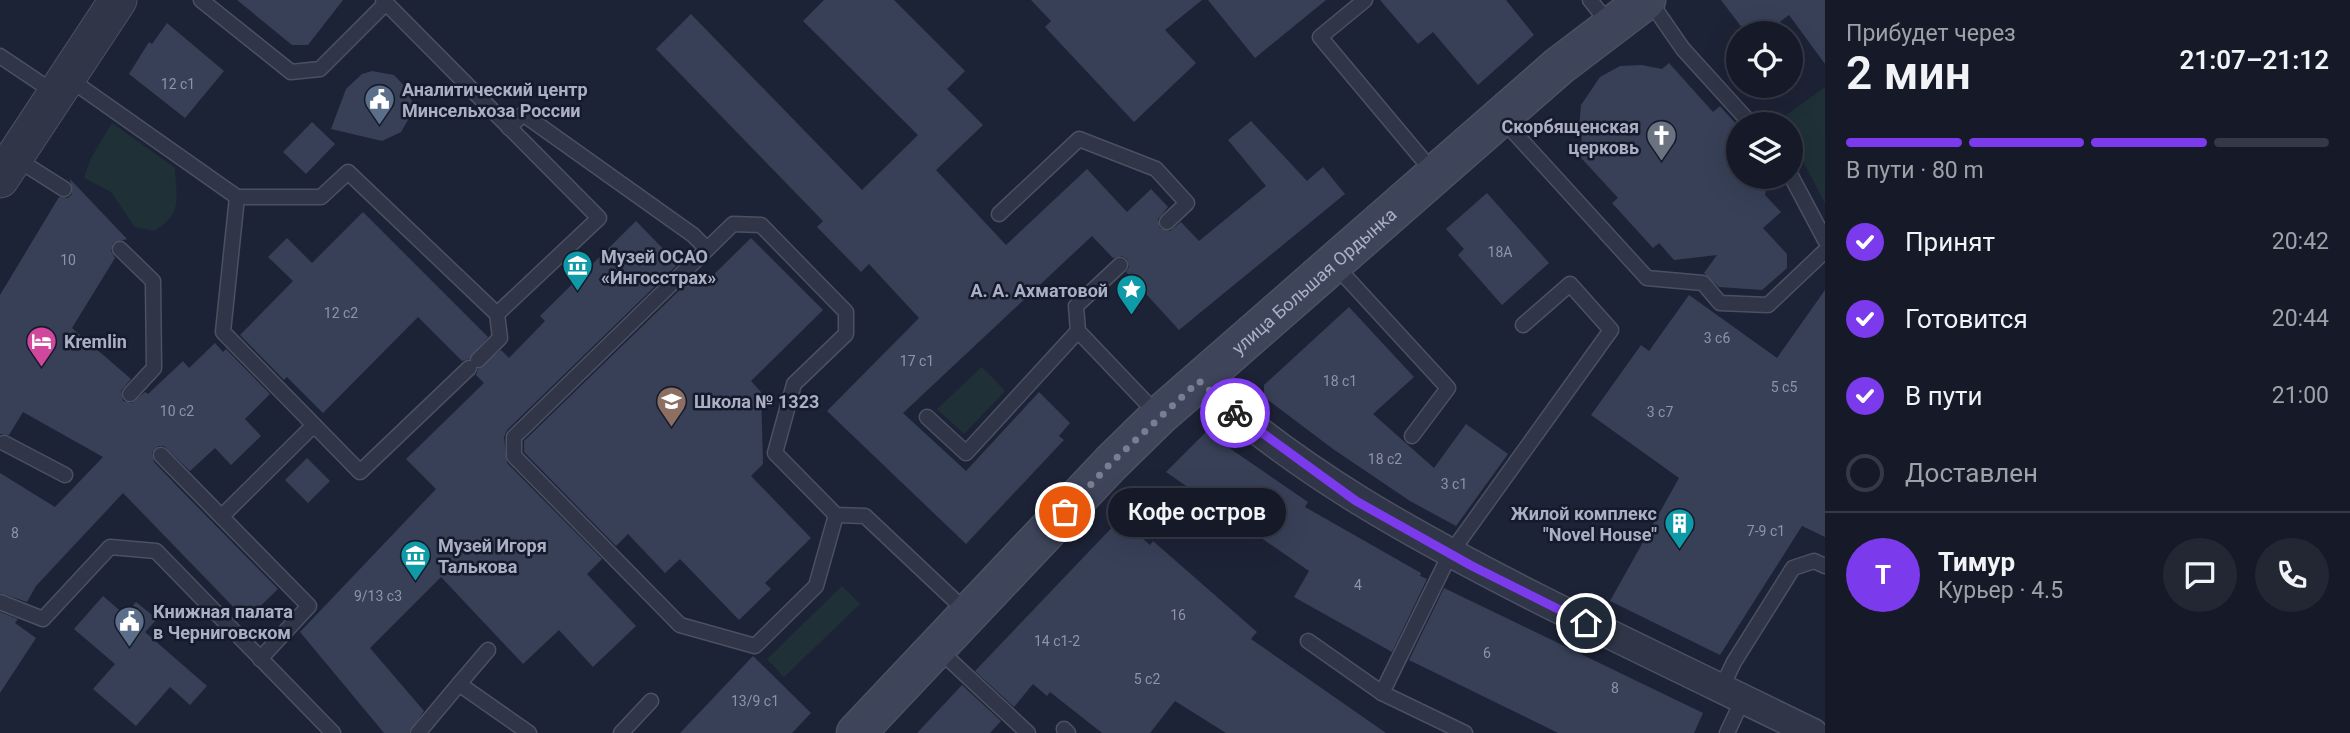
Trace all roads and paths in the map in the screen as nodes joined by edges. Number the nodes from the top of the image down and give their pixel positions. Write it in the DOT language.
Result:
graph roads {
  1 [pos="118,0"];
  2 [pos="201,0"];
  3 [pos="1365,0"];
  4 [pos="1647,0"];
  5 [pos="384,2"];
  6 [pos="1601,13"];
  7 [pos="0,56"];
  8 [pos="61,85"];
  9 [pos="1740,112"];
  10 [pos="1500,117"];
  11 [pos="509,128"];
  12 [pos="7,169"];
  13 [pos="1435,174"];
  14 [pos="64,189"];
  15 [pos="1798,189"];
  16 [pos="237,197"];
  17 [pos="999,214"];
  18 [pos="1167,222"];
  19 [pos="1825,240"];
  20 [pos="121,249"];
  21 [pos="707,249"];
  22 [pos="1825,251"];
  23 [pos="1333,263"];
  24 [pos="1120,265"];
  25 [pos="497,314"];
  26 [pos="1523,325"];
  27 [pos="1078,331"];
  28 [pos="1199,381"];
  29 [pos="130,394"];
  30 [pos="1159,416"];
  31 [pos="927,417"];
  32 [pos="313,426"];
  33 [pos="1412,436"];
  34 [pos="4,443"];
  35 [pos="161,455"];
  36 [pos="65,475"];
  37 [pos="836,515"];
  38 [pos="222,516"];
  39 [pos="1450,554"];
  40 [pos="1825,566"];
  41 [pos="0,601"];
  42 [pos="969,614"];
  43 [pos="1308,641"];
  44 [pos="937,648"];
  45 [pos="488,650"];
  46 [pos="260,659"];
  47 [pos="459,684"];
  48 [pos="1382,693"];
  49 [pos="1732,694"];
  50 [pos="651,701"];
  51 [pos="333,733"];
  52 [pos="418,733"];
  53 [pos="529,733"];
  54 [pos="621,733"];
  55 [pos="856,733"];
  56 [pos="1028,733"];
  57 [pos="1465,733"];
  58 [pos="1727,733"];
  59 [pos="1813,733"];
  1 -- 8 [label="street"];
  2 -- 5 [label="lane"];
  3 -- 13 [label="lane"];
  4 -- 6 [label="main road, улица Большая Ордынка"];
  4 -- 9 [label="lane"];
  5 -- 11 [label="lane"];
  6 -- 10 [label="main road, улица Большая Ордынка"];
  7 -- 8 [label="lane"];
  8 -- 12 [label="street"];
  8 -- 16 [label="lane"];
  10 -- 13 [label="main road, улица Большая Ордынка"];
  10 -- 22 [label="lane"];
  11 -- 21 [label="lane"];
  11 -- 25 [label="lane"];
  12 -- 14 [label="lane"];
  13 -- 23 [label="main road, улица Большая Ордынка"];
  15 -- 19 [label="lane"];
  16 -- 25 [label="lane"];
  16 -- 32 [label="lane"];
  17 -- 18 [label="lane"];
  20 -- 29 [label="lane"];
  21 -- 37 [label="lane"];
  21 -- 37 [label="lane"];
  23 -- 28 [label="main road, улица Большая Ордынка"];
  23 -- 33 [label="lane"];
  24 -- 27 [label="lane"];
  25 -- 32 [label="lane"];
  26 -- 39 [label="lane"];
  27 -- 30 [label="lane"];
  27 -- 31 [label="lane"];
  28 -- 30 [label="main road, улица Большая Ордынка"];
  28 -- 39 [label="street"];
  30 -- 42 [label="main road, улица Большая Ордынка"];
  32 -- 38 [label="lane"];
  34 -- 36 [label="lane"];
  35 -- 38 [label="lane"];
  37 -- 42 [label="lane"];
  38 -- 46 [label="lane"];
  39 -- 48 [label="lane"];
  39 -- 49 [label="street"];
  40 -- 49 [label="lane"];
  41 -- 46 [label="lane"];
  42 -- 44 [label="main road, улица Большая Ордынка"];
  43 -- 48 [label="lane"];
  44 -- 55 [label="main road, улица Большая Ордынка"];
  44 -- 56 [label="lane"];
  45 -- 47 [label="lane"];
  46 -- 51 [label="lane"];
  47 -- 52 [label="lane"];
  47 -- 53 [label="lane"];
  48 -- 57 [label="lane"];
  49 -- 58 [label="lane"];
  49 -- 59 [label="street"];
  50 -- 54 [label="lane"];
}
